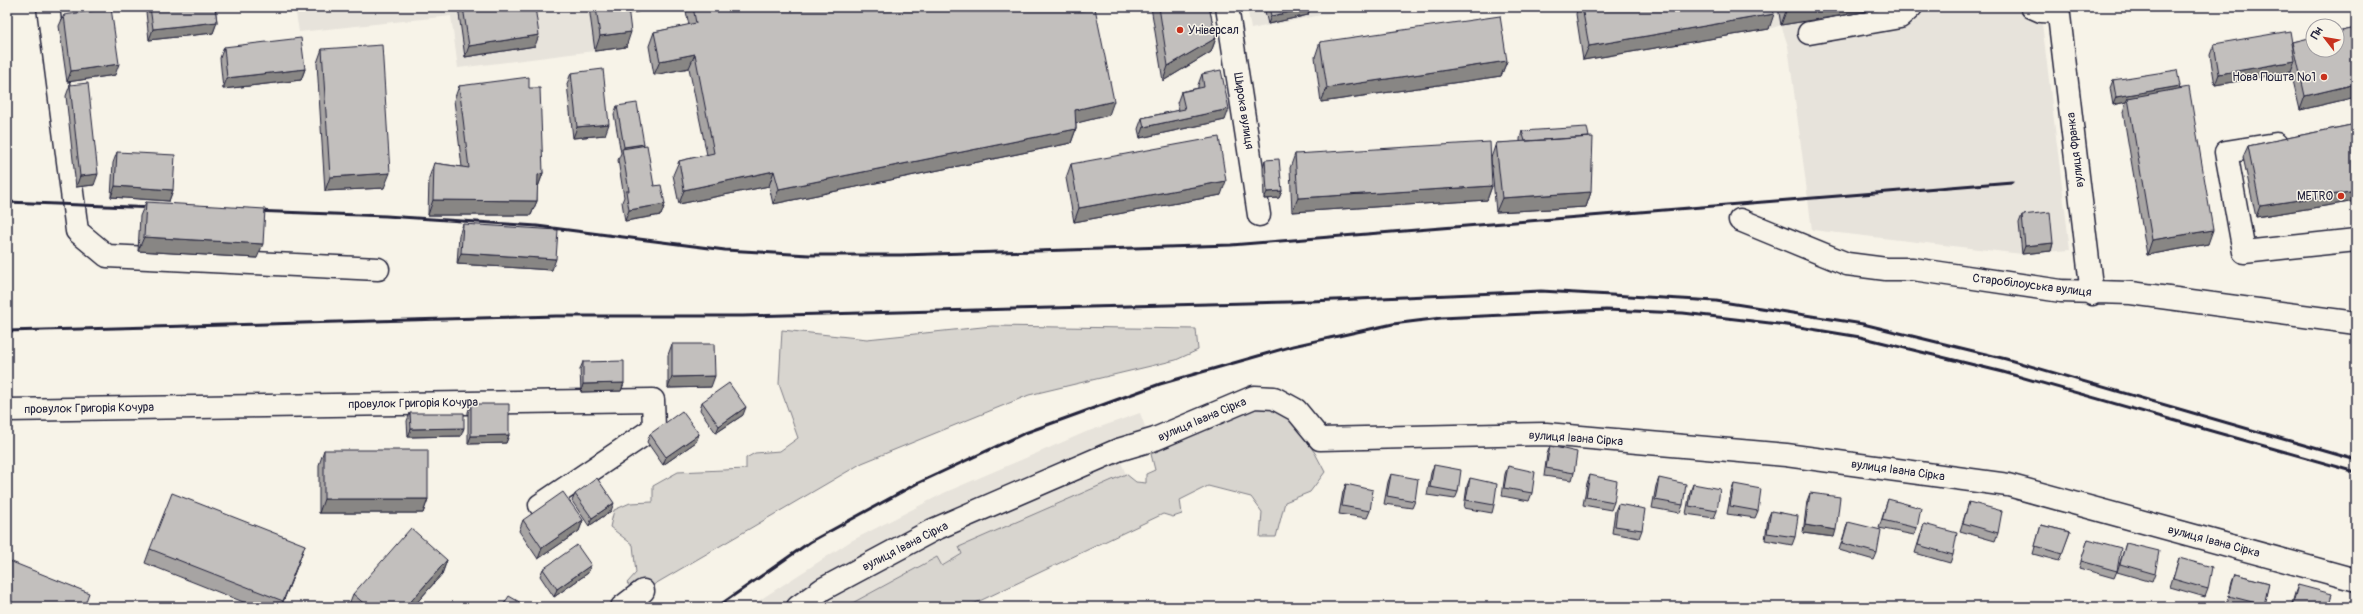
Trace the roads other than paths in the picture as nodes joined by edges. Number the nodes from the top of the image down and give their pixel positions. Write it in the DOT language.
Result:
graph roads {
  1 [pos="48,7"];
  2 [pos="1227,7"];
  3 [pos="1911,7"];
  4 [pos="2032,7"];
  5 [pos="2058,9"];
  6 [pos="1809,33"];
  7 [pos="2295,141"];
  8 [pos="1259,215"];
  9 [pos="1740,220"];
  10 [pos="2356,240"];
  11 [pos="378,269"];
  12 [pos="2092,294"];
  13 [pos="2356,323"];
  14 [pos="7,410"];
  15 [pos="540,505"];
  16 [pos="2356,580"];
  17 [pos="643,591"];
  18 [pos="622,607"];
  19 [pos="798,607"];
  1 -- 11 [label="street"];
  2 -- 8 [label="street, Широка вулиця"];
  3 -- 6 [label="street"];
  4 -- 5 [label="street"];
  5 -- 12 [label="street, вулиця Франка"];
  7 -- 10 [label="street"];
  9 -- 12 [label="street, Старобілоуська вулиця"];
  12 -- 13 [label="street, Старобілоуська вулиця"];
  14 -- 15 [label="street, провулок Григорія Кочура"];
  16 -- 19 [label="street, вулиця Івана Сірка"];
  17 -- 18 [label="street"];
}
